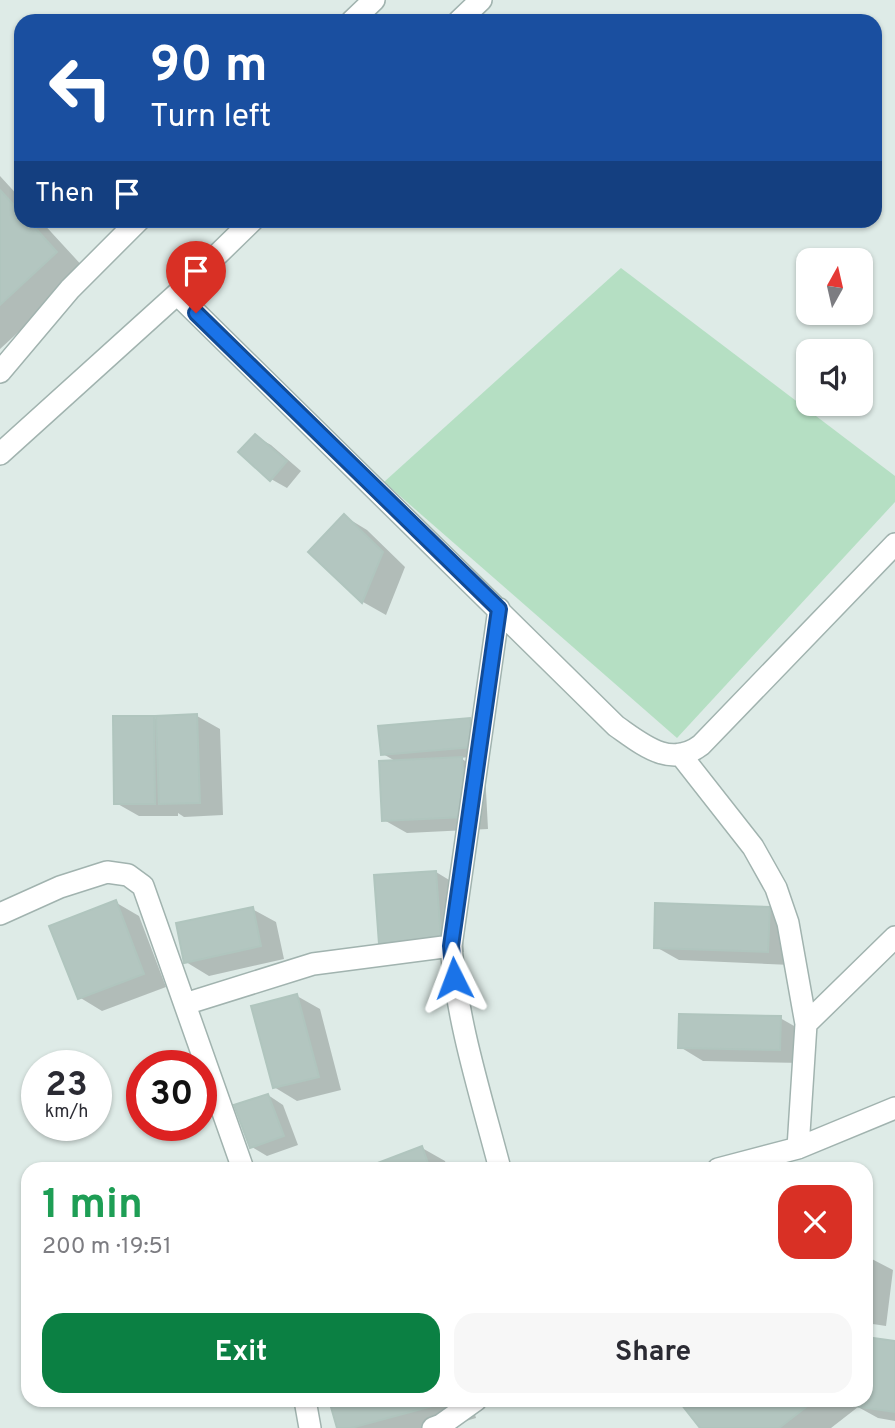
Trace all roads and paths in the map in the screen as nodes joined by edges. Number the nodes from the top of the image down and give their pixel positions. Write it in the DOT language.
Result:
graph roads {
  1 [pos="374,0"];
  2 [pos="481,0"];
  3 [pos="359,14"];
  4 [pos="466,14"];
  5 [pos="131,228"];
  6 [pos="245,228"];
  7 [pos="177,294"];
  8 [pos="0,372"];
  9 [pos="0,454"];
  10 [pos="895,544"];
  11 [pos="499,609"];
  12 [pos="680,754"];
  13 [pos="0,914"];
  14 [pos="895,937"];
  15 [pos="451,946"];
  16 [pos="185,1004"];
  17 [pos="806,1024"];
  18 [pos="895,1108"];
  19 [pos="798,1148"];
  20 [pos="241,1162"];
  21 [pos="497,1162"];
  22 [pos="745,1162"];
  23 [pos="306,1407"];
  24 [pos="466,1407"];
  25 [pos="438,1427"];
  26 [pos="310,1428"];
  1 -- 3 [label="street"];
  2 -- 4 [label="street"];
  5 -- 8 [label="street"];
  6 -- 7 [label="street"];
  7 -- 9 [label="street"];
  7 -- 11 [label="street"];
  10 -- 12 [label="street"];
  11 -- 12 [label="street"];
  11 -- 15 [label="street"];
  12 -- 17 [label="street"];
  13 -- 16 [label="street"];
  14 -- 17 [label="street"];
  15 -- 16 [label="street"];
  15 -- 21 [label="street"];
  16 -- 20 [label="street"];
  17 -- 19 [label="street"];
  18 -- 19 [label="street"];
  19 -- 22 [label="street"];
  23 -- 26 [label="street"];
  24 -- 25 [label="street"];
}
